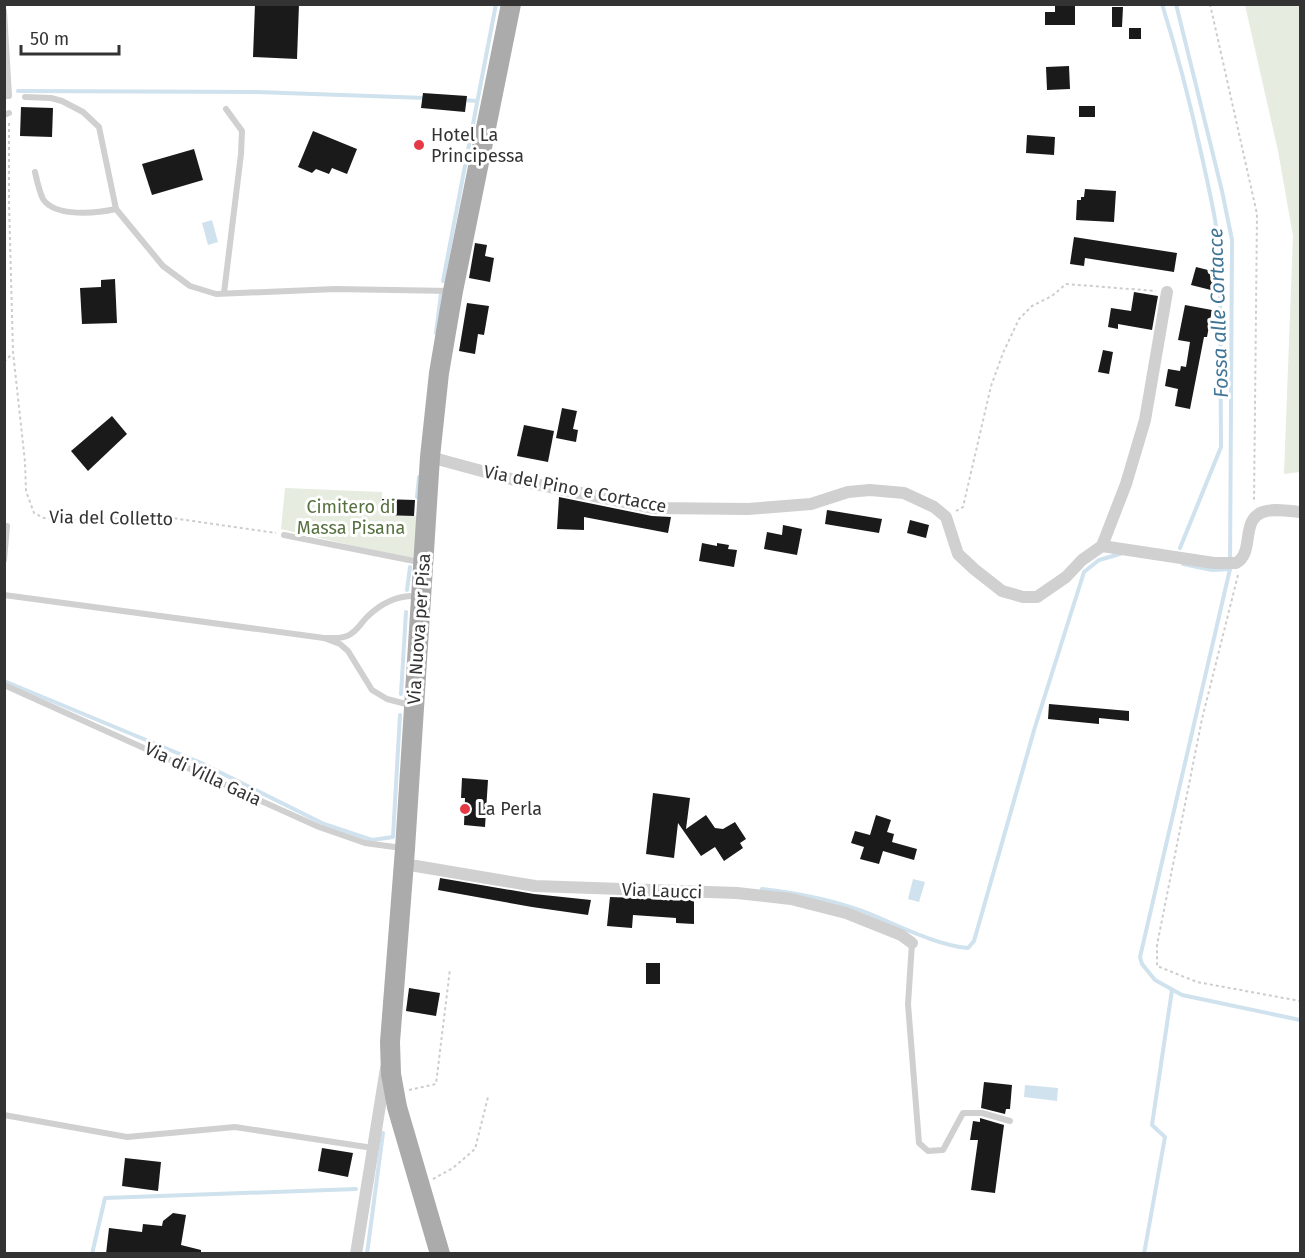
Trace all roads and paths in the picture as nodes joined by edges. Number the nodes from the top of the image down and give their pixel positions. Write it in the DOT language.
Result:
graph roads {
  1 [pos="510,4"];
  2 [pos="1210,4"];
  3 [pos="4,11"];
  4 [pos="4,96"];
  5 [pos="25,97"];
  6 [pos="226,109"];
  7 [pos="7,114"];
  8 [pos="34,172"];
  9 [pos="117,209"];
  10 [pos="453,291"];
  11 [pos="1167,292"];
  12 [pos="224,293"];
  13 [pos="13,352"];
  14 [pos="4,362"];
  15 [pos="430,457"];
  16 [pos="1300,512"];
  17 [pos="946,517"];
  18 [pos="1253,518"];
  19 [pos="7,526"];
  20 [pos="284,535"];
  21 [pos="1102,546"];
  22 [pos="4,560"];
  23 [pos="1234,562"];
  24 [pos="423,563"];
  25 [pos="4,595"];
  26 [pos="421,595"];
  27 [pos="324,638"];
  28 [pos="4,685"];
  29 [pos="414,706"];
  30 [pos="405,856"];
  31 [pos="912,943"];
  32 [pos="450,969"];
  33 [pos="1300,1001"];
  34 [pos="390,1058"];
  35 [pos="394,1094"];
  36 [pos="488,1097"];
  37 [pos="4,1115"];
  38 [pos="1010,1121"];
  39 [pos="373,1148"];
  40 [pos="420,1186"];
  41 [pos="356,1254"];
  42 [pos="440,1254"];
  1 -- 10 [label="main road, Via Nuova per Pisa"];
  2 -- 18 [label="path"];
  3 -- 4 [label="lane"];
  5 -- 9 [label="lane"];
  6 -- 12 [label="lane"];
  7 -- 13 [label="path, Via del Colletto"];
  8 -- 9 [label="lane"];
  9 -- 12 [label="lane"];
  10 -- 12 [label="lane"];
  10 -- 15 [label="main road, Via Nuova per Pisa"];
  11 -- 17 [label="path"];
  11 -- 21 [label="street"];
  13 -- 14 [label="path"];
  13 -- 20 [label="path, Via del Colletto"];
  15 -- 17 [label="street, Via del Pino e Cortacce"];
  15 -- 24 [label="main road, Via Nuova per Pisa"];
  16 -- 18 [label="street"];
  17 -- 21 [label="street"];
  18 -- 23 [label="street"];
  19 -- 22 [label="lane"];
  20 -- 24 [label="lane"];
  21 -- 23 [label="street"];
  23 -- 33 [label="path"];
  24 -- 26 [label="main road, Via Nuova per Pisa"];
  25 -- 27 [label="lane"];
  26 -- 27 [label="lane"];
  26 -- 29 [label="main road, Via Nuova per Pisa"];
  27 -- 29 [label="lane"];
  28 -- 30 [label="lane, Via di Villa Gaia"];
  29 -- 30 [label="main road, Via Nuova per Pisa"];
  30 -- 31 [label="street, Via Laucci"];
  30 -- 34 [label="main road, Via Nuova per Pisa"];
  31 -- 38 [label="lane"];
  32 -- 35 [label="path"];
  34 -- 35 [label="main road, Via Nuova per Pisa"];
  34 -- 39 [label="street"];
  35 -- 40 [label="main road, Via Nuova per Pisa"];
  36 -- 40 [label="path"];
  37 -- 39 [label="lane"];
  39 -- 41 [label="street"];
  40 -- 42 [label="main road, Via Nuova per Pisa"];
}
